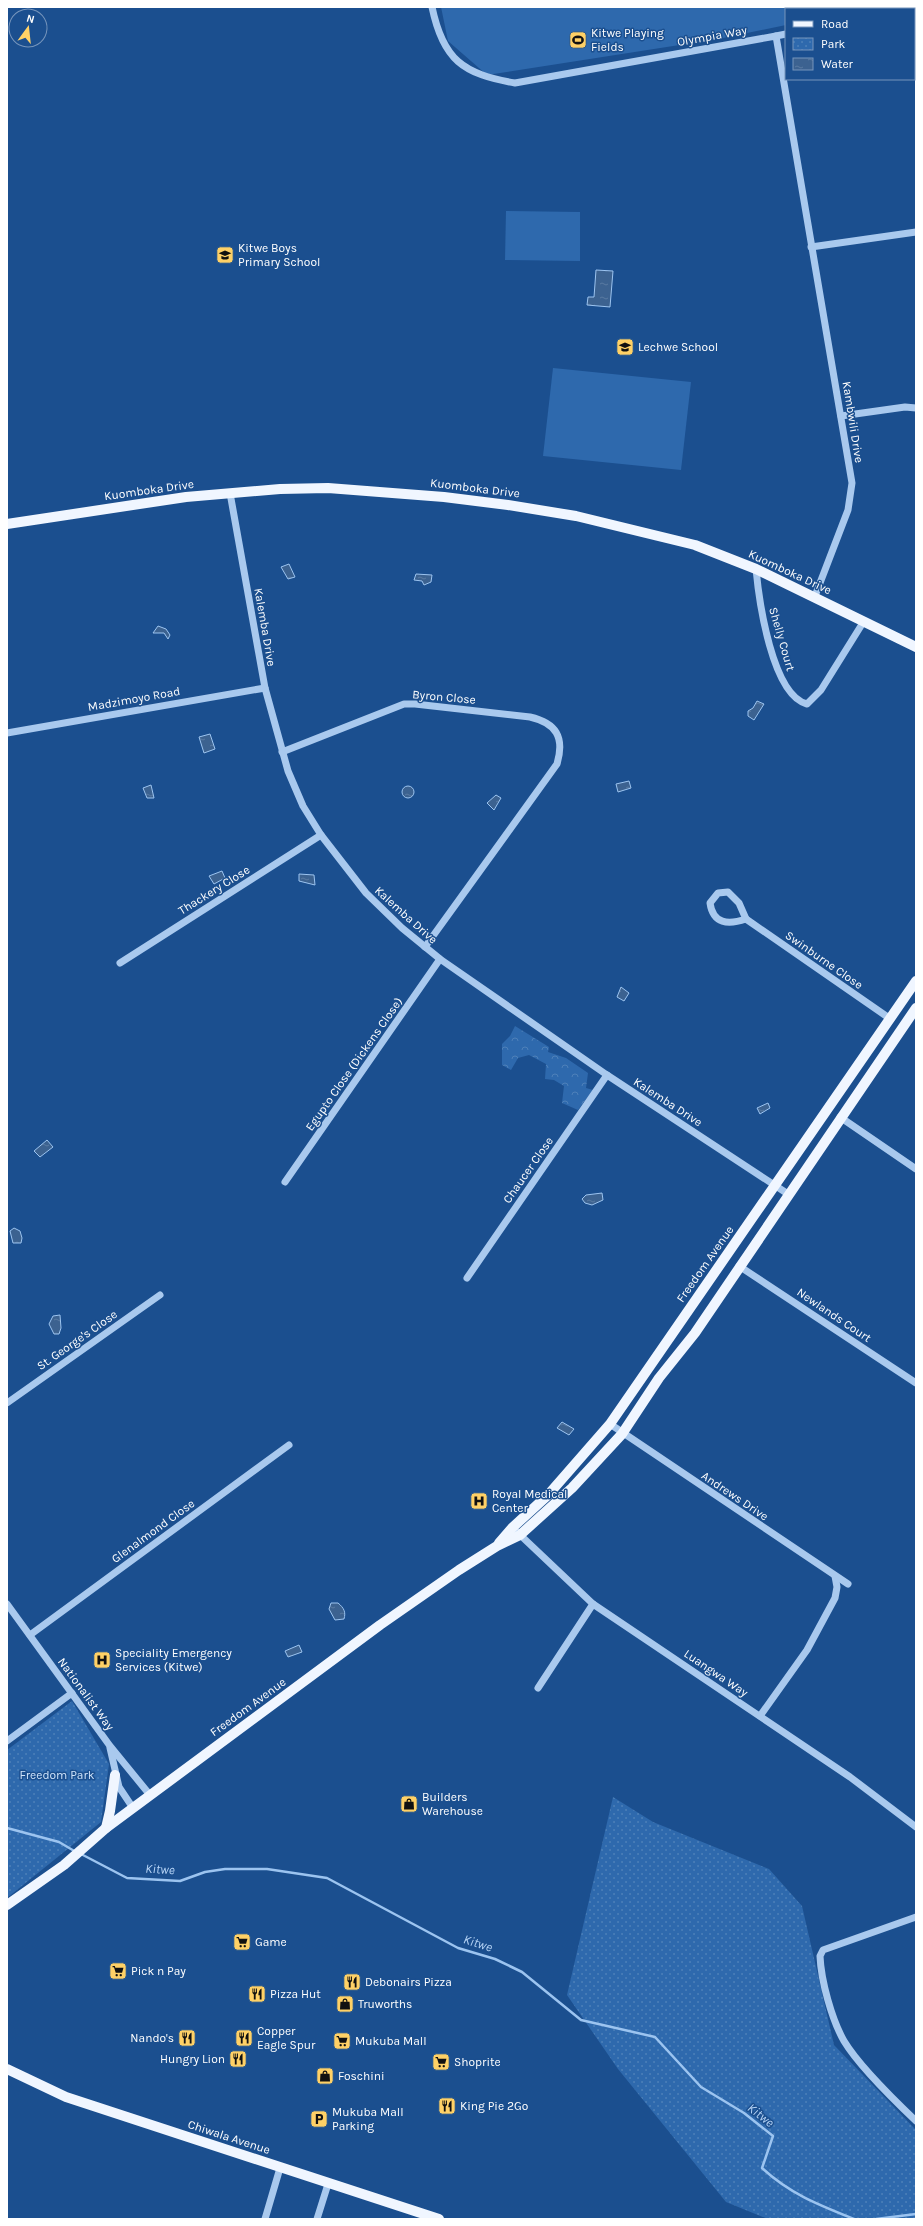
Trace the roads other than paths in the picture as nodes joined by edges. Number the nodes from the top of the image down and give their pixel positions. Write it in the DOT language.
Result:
graph roads {
  1 [pos="432,7"];
  2 [pos="785,34"];
  3 [pos="776,36"];
  4 [pos="916,232"];
  5 [pos="811,247"];
  6 [pos="916,408"];
  7 [pos="841,416"];
  8 [pos="230,492"];
  9 [pos="7,524"];
  10 [pos="756,569"];
  11 [pos="815,596"];
  12 [pos="864,621"];
  13 [pos="916,646"];
  14 [pos="265,688"];
  15 [pos="7,733"];
  16 [pos="282,752"];
  17 [pos="321,835"];
  18 [pos="746,919"];
  19 [pos="425,947"];
  20 [pos="440,959"];
  21 [pos="120,963"];
  22 [pos="916,980"];
  23 [pos="916,1008"];
  24 [pos="889,1018"];
  25 [pos="608,1075"];
  26 [pos="840,1117"];
  27 [pos="916,1170"];
  28 [pos="285,1182"];
  29 [pos="776,1185"];
  30 [pos="788,1194"];
  31 [pos="739,1266"];
  32 [pos="467,1278"];
  33 [pos="160,1295"];
  34 [pos="916,1383"];
  35 [pos="7,1403"];
  36 [pos="610,1424"];
  37 [pos="622,1434"];
  38 [pos="289,1445"];
  39 [pos="512,1528"];
  40 [pos="520,1535"];
  41 [pos="496,1546"];
  42 [pos="835,1576"];
  43 [pos="848,1584"];
  44 [pos="7,1604"];
  45 [pos="593,1604"];
  46 [pos="30,1635"];
  47 [pos="538,1688"];
  48 [pos="72,1693"];
  49 [pos="760,1716"];
  50 [pos="7,1740"];
  51 [pos="110,1746"];
  52 [pos="115,1775"];
  53 [pos="150,1795"];
  54 [pos="133,1808"];
  55 [pos="916,1826"];
  56 [pos="106,1828"];
  57 [pos="21,1895"];
  58 [pos="7,1905"];
  59 [pos="7,1913"];
  60 [pos="916,1917"];
  61 [pos="9,2069"];
  62 [pos="916,2121"];
  63 [pos="280,2168"];
  64 [pos="328,2184"];
  65 [pos="265,2219"];
  66 [pos="317,2219"];
  67 [pos="440,2219"];
  1 -- 3 [label="street, Olympia Way"];
  2 -- 3 [label="street, Olympia Way"];
  3 -- 5 [label="street"];
  4 -- 5 [label="street"];
  5 -- 7 [label="street, Kambwili Drive"];
  6 -- 7 [label="street"];
  7 -- 11 [label="street, Kambwili Drive"];
  8 -- 9 [label="main road, Kuomboka Drive"];
  8 -- 10 [label="main road, Kuomboka Drive"];
  8 -- 14 [label="street, Kalemba Drive"];
  10 -- 11 [label="main road, Kuomboka Drive"];
  10 -- 12 [label="street, Shelly Court"];
  11 -- 12 [label="main road, Kuomboka Drive"];
  12 -- 13 [label="main road, Kuomboka Drive"];
  14 -- 15 [label="street, Madzimoyo Road"];
  14 -- 16 [label="street, Kalemba Drive"];
  16 -- 17 [label="street, Kalemba Drive"];
  16 -- 19 [label="street, Byron Close"];
  17 -- 19 [label="street, Kalemba Drive"];
  17 -- 21 [label="street, Thackery Close"];
  18 -- 18 [label="street"];
  18 -- 24 [label="street, Swinburne Close"];
  19 -- 20 [label="street, Kalemba Drive"];
  20 -- 25 [label="street, Kalemba Drive"];
  20 -- 28 [label="street, Egupto Close (Dickens Close)"];
  22 -- 24 [label="main road, Freedom Avenue"];
  23 -- 26 [label="main road, Freedom Avenue"];
  24 -- 29 [label="main road, Freedom Avenue"];
  25 -- 29 [label="street, Kalemba Drive"];
  25 -- 32 [label="street, Chaucer Close"];
  26 -- 27 [label="street"];
  26 -- 30 [label="main road, Freedom Avenue"];
  29 -- 30 [label="street, Kalemba Drive"];
  29 -- 36 [label="main road, Freedom Avenue"];
  30 -- 31 [label="main road, Freedom Avenue"];
  31 -- 34 [label="street, Newlands Court"];
  31 -- 37 [label="main road, Freedom Avenue"];
  33 -- 35 [label="street, St. George's Close"];
  36 -- 37 [label="street, Andrews Drive"];
  36 -- 39 [label="main road, Freedom Avenue"];
  37 -- 40 [label="main road, Freedom Avenue"];
  37 -- 42 [label="street, Andrews Drive"];
  38 -- 46 [label="street, Glenalmond Close"];
  39 -- 40 [label="street, Luangwa Way"];
  39 -- 41 [label="main road, Freedom Avenue"];
  40 -- 41 [label="main road, Freedom Avenue"];
  40 -- 45 [label="street, Luangwa Way"];
  41 -- 53 [label="main road, Freedom Avenue"];
  42 -- 43 [label="street, Andrews Drive"];
  42 -- 49 [label="street"];
  44 -- 46 [label="street, Nationalist Way"];
  45 -- 47 [label="street"];
  45 -- 49 [label="street, Luangwa Way"];
  46 -- 48 [label="street, Nationalist Way"];
  48 -- 50 [label="street"];
  48 -- 51 [label="street, Nationalist Way"];
  49 -- 55 [label="street, Luangwa Way"];
  51 -- 52 [label="street"];
  51 -- 53 [label="street, Nationalist Way"];
  52 -- 54 [label="street"];
  52 -- 56 [label="main road"];
  53 -- 54 [label="main road, Freedom Avenue"];
  54 -- 56 [label="main road, Freedom Avenue"];
  56 -- 57 [label="main road, Freedom Avenue"];
  57 -- 58 [label="main road, Freedom Avenue"];
  57 -- 59 [label="main road, Freedom Avenue"];
  60 -- 62 [label="street"];
  61 -- 63 [label="main road, Chiwala Avenue"];
  63 -- 64 [label="main road, Chiwala Avenue"];
  63 -- 65 [label="street"];
  64 -- 66 [label="street"];
  64 -- 67 [label="main road, Chiwala Avenue"];
}
